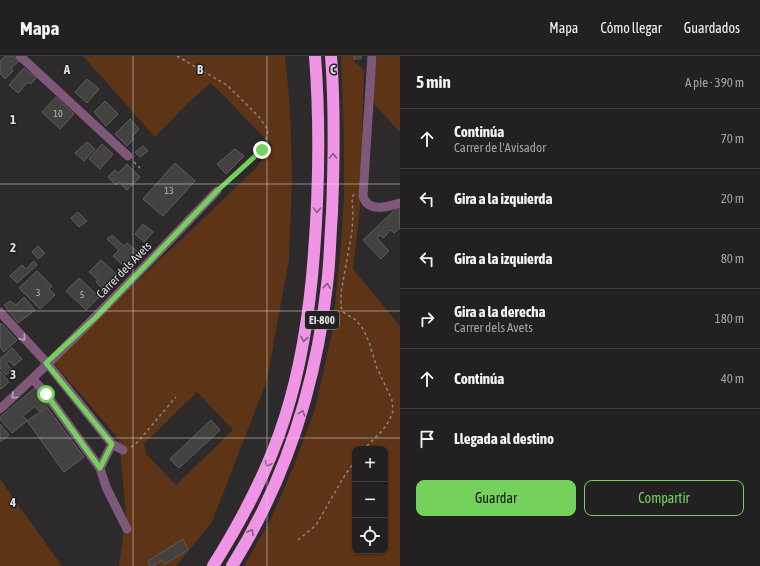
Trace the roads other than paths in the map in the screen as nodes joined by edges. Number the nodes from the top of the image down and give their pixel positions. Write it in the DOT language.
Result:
graph roads {
  1 [pos="20,56"];
  2 [pos="315,56"];
  3 [pos="331,56"];
  4 [pos="372,56"];
  5 [pos="128,156"];
  6 [pos="217,191"];
  7 [pos="400,203"];
  8 [pos="0,312"];
  9 [pos="46,363"];
  10 [pos="33,379"];
  11 [pos="0,409"];
  12 [pos="112,444"];
  13 [pos="123,450"];
  14 [pos="100,468"];
  15 [pos="127,530"];
  16 [pos="213,566"];
  17 [pos="232,566"];
  1 -- 5 [label="street"];
  2 -- 16 [label="highway, EI-800, one-way"];
  17 -- 3 [label="highway, EI-800, one-way"];
  4 -- 7 [label="street"];
  6 -- 9 [label="street, Carrer dels Avets"];
  8 -- 9 [label="street, one-way"];
  9 -- 10 [label="street, Carrer dels Avets"];
  9 -- 12 [label="street"];
  10 -- 11 [label="street, Carrer dels Avets, one-way"];
  10 -- 14 [label="street"];
  12 -- 13 [label="street"];
  12 -- 14 [label="street"];
  14 -- 15 [label="street"];
}
